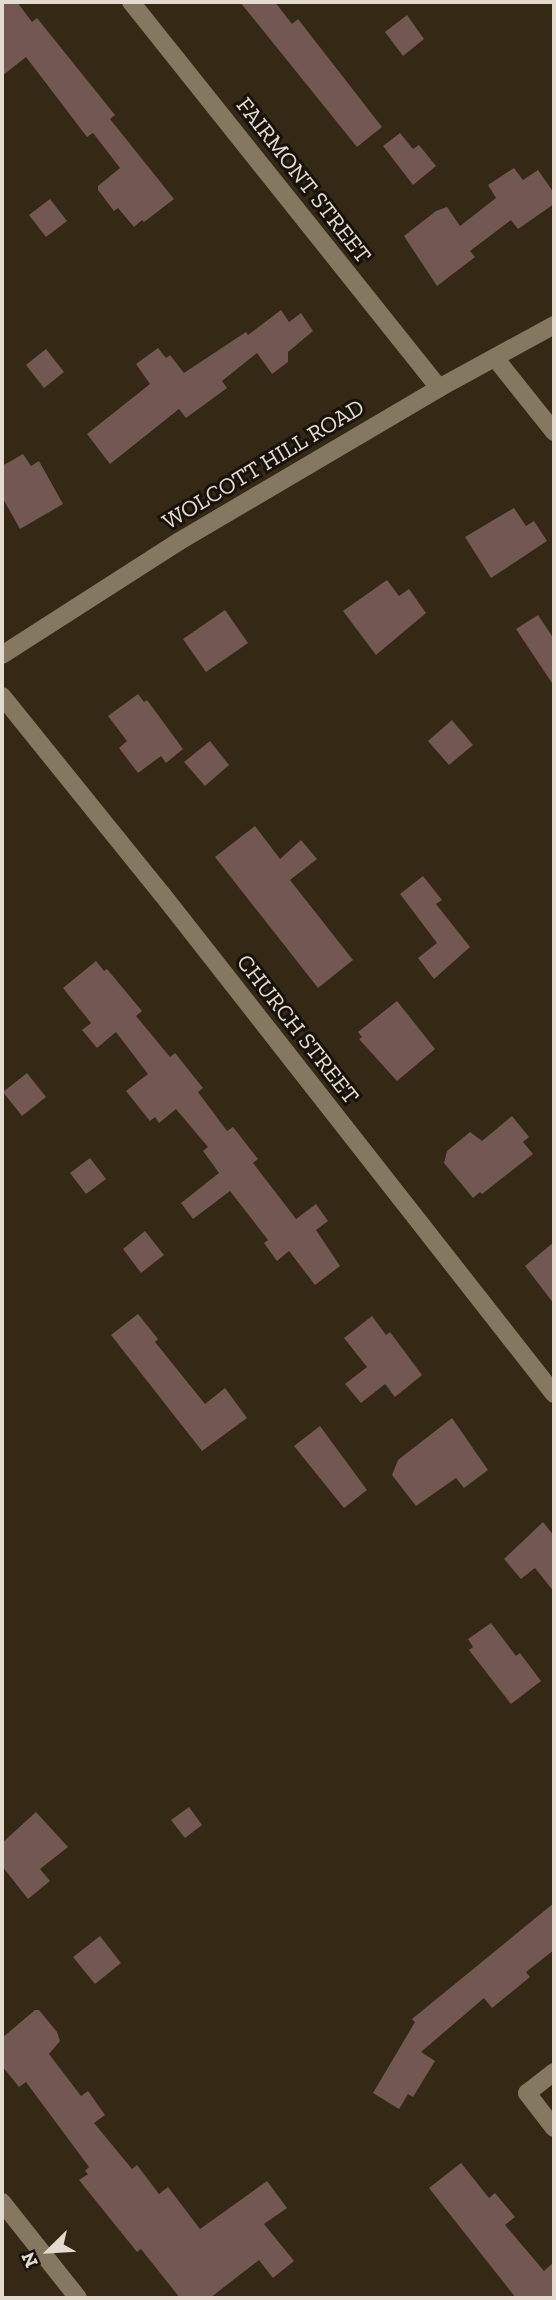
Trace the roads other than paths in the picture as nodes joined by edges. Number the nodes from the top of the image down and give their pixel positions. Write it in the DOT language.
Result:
graph roads {
  1 [pos="131,2"];
  2 [pos="554,325"];
  3 [pos="495,358"];
  4 [pos="439,388"];
  5 [pos="554,432"];
  6 [pos="2,655"];
  7 [pos="2,696"];
  8 [pos="554,1394"];
  9 [pos="554,2072"];
  10 [pos="554,2128"];
  11 [pos="2,2202"];
  12 [pos="78,2298"];
  1 -- 4 [label="street, FAIRMONT STREET"];
  2 -- 3 [label="street, WOLCOTT HILL ROAD"];
  3 -- 4 [label="street, WOLCOTT HILL ROAD"];
  3 -- 5 [label="street"];
  4 -- 6 [label="street, WOLCOTT HILL ROAD"];
  7 -- 8 [label="street, CHURCH STREET"];
  9 -- 10 [label="street"];
  11 -- 12 [label="street"];
}
